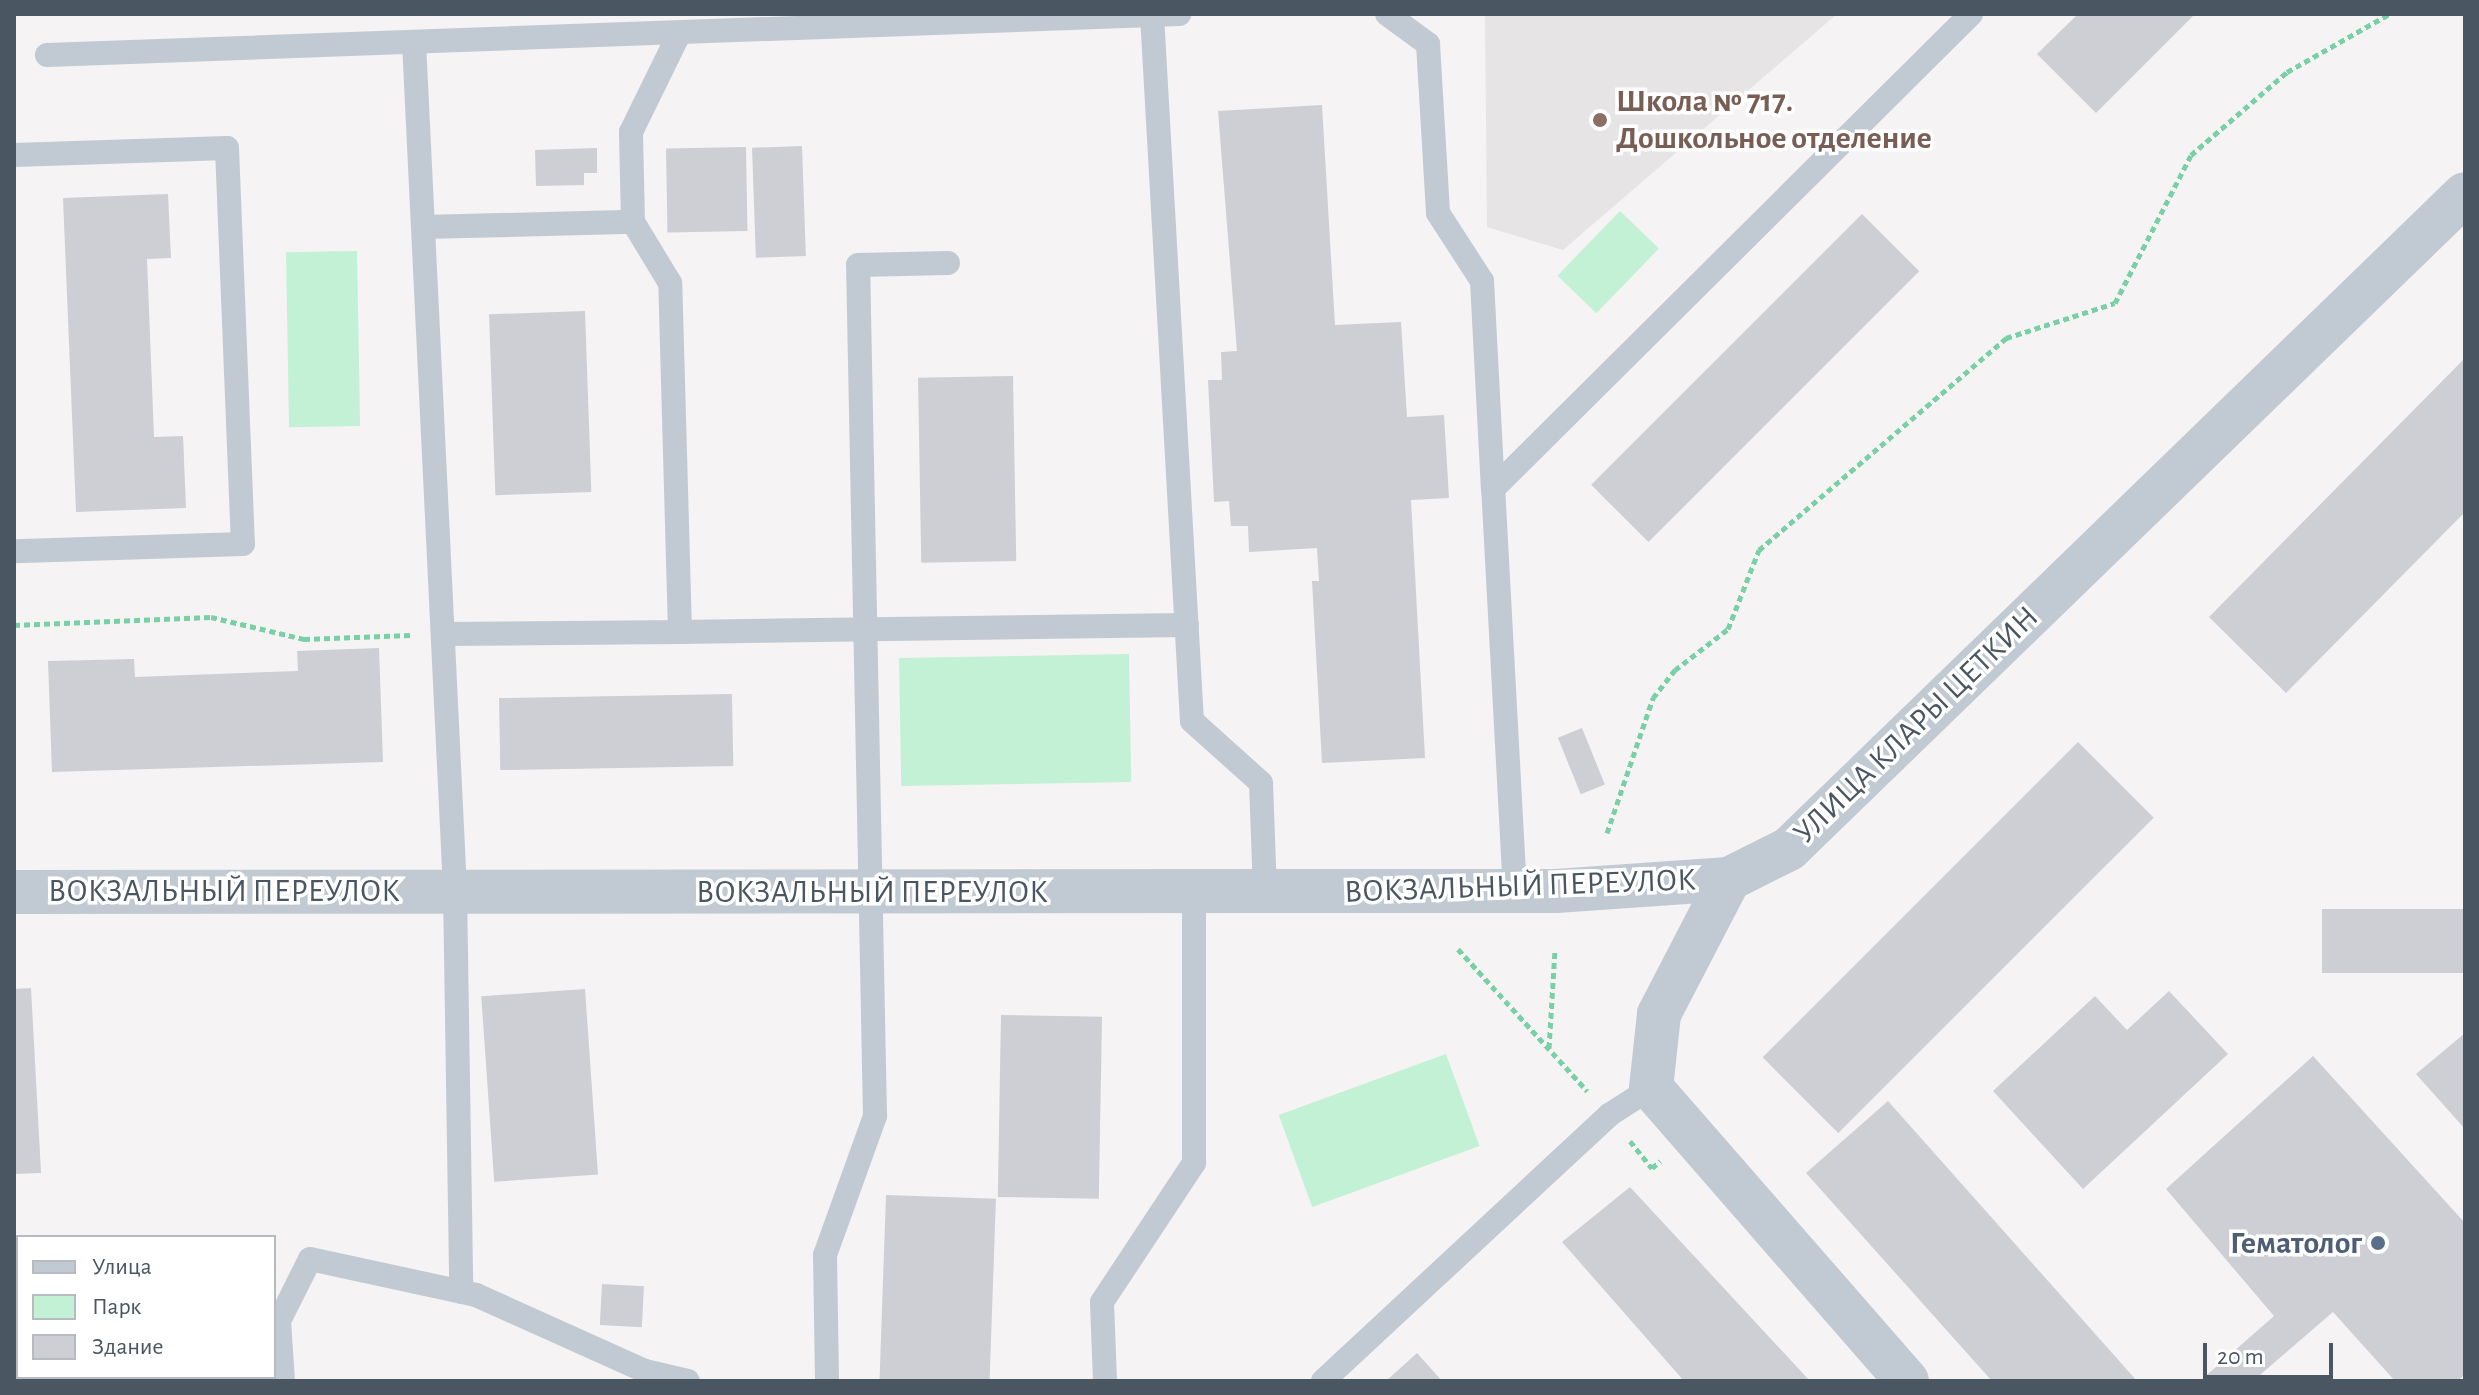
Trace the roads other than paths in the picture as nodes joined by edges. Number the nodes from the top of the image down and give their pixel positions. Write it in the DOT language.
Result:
graph roads {
  1 [pos="1179,14"];
  2 [pos="1387,14"];
  3 [pos="1971,14"];
  4 [pos="1152,15"];
  5 [pos="680,32"];
  6 [pos="414,42"];
  7 [pos="47,55"];
  8 [pos="14,155"];
  9 [pos="2465,194"];
  10 [pos="633,222"];
  11 [pos="423,227"];
  12 [pos="948,263"];
  13 [pos="1493,489"];
  14 [pos="14,551"];
  15 [pos="1187,625"];
  16 [pos="866,630"];
  17 [pos="680,632"];
  18 [pos="443,634"];
  19 [pos="1729,879"];
  20 [pos="455,890"];
  21 [pos="1194,891"];
  22 [pos="1265,891"];
  23 [pos="14,892"];
  24 [pos="1515,892"];
  25 [pos="873,894"];
  26 [pos="1651,1088"];
  27 [pos="461,1292"];
  28 [pos="283,1381"];
  29 [pos="688,1381"];
  30 [pos="827,1381"];
  31 [pos="1105,1381"];
  32 [pos="1323,1381"];
  33 [pos="1907,1381"];
  1 -- 4 [label="lane"];
  2 -- 13 [label="lane"];
  3 -- 13 [label="lane"];
  4 -- 5 [label="lane"];
  4 -- 15 [label="lane"];
  5 -- 6 [label="lane"];
  5 -- 10 [label="lane"];
  6 -- 7 [label="lane"];
  6 -- 11 [label="lane"];
  8 -- 14 [label="lane"];
  9 -- 19 [label="street, УЛИЦА КЛАРЫ ЦЕТКИН"];
  10 -- 11 [label="lane"];
  10 -- 17 [label="lane"];
  11 -- 18 [label="lane"];
  12 -- 16 [label="lane"];
  13 -- 24 [label="lane"];
  15 -- 16 [label="lane"];
  15 -- 22 [label="lane"];
  16 -- 17 [label="lane"];
  16 -- 25 [label="lane"];
  17 -- 18 [label="lane"];
  18 -- 20 [label="lane"];
  19 -- 24 [label="street, ВОКЗАЛЬНЫЙ ПЕРЕУЛОК"];
  19 -- 26 [label="street"];
  20 -- 23 [label="street, ВОКЗАЛЬНЫЙ ПЕРЕУЛОК"];
  20 -- 25 [label="street, ВОКЗАЛЬНЫЙ ПЕРЕУЛОК"];
  20 -- 27 [label="lane"];
  21 -- 22 [label="street, ВОКЗАЛЬНЫЙ ПЕРЕУЛОК"];
  21 -- 25 [label="street, ВОКЗАЛЬНЫЙ ПЕРЕУЛОК"];
  21 -- 31 [label="lane"];
  22 -- 24 [label="street, ВОКЗАЛЬНЫЙ ПЕРЕУЛОК"];
  25 -- 30 [label="lane"];
  26 -- 32 [label="lane"];
  26 -- 33 [label="street"];
  27 -- 28 [label="lane"];
  27 -- 29 [label="lane"];
}
